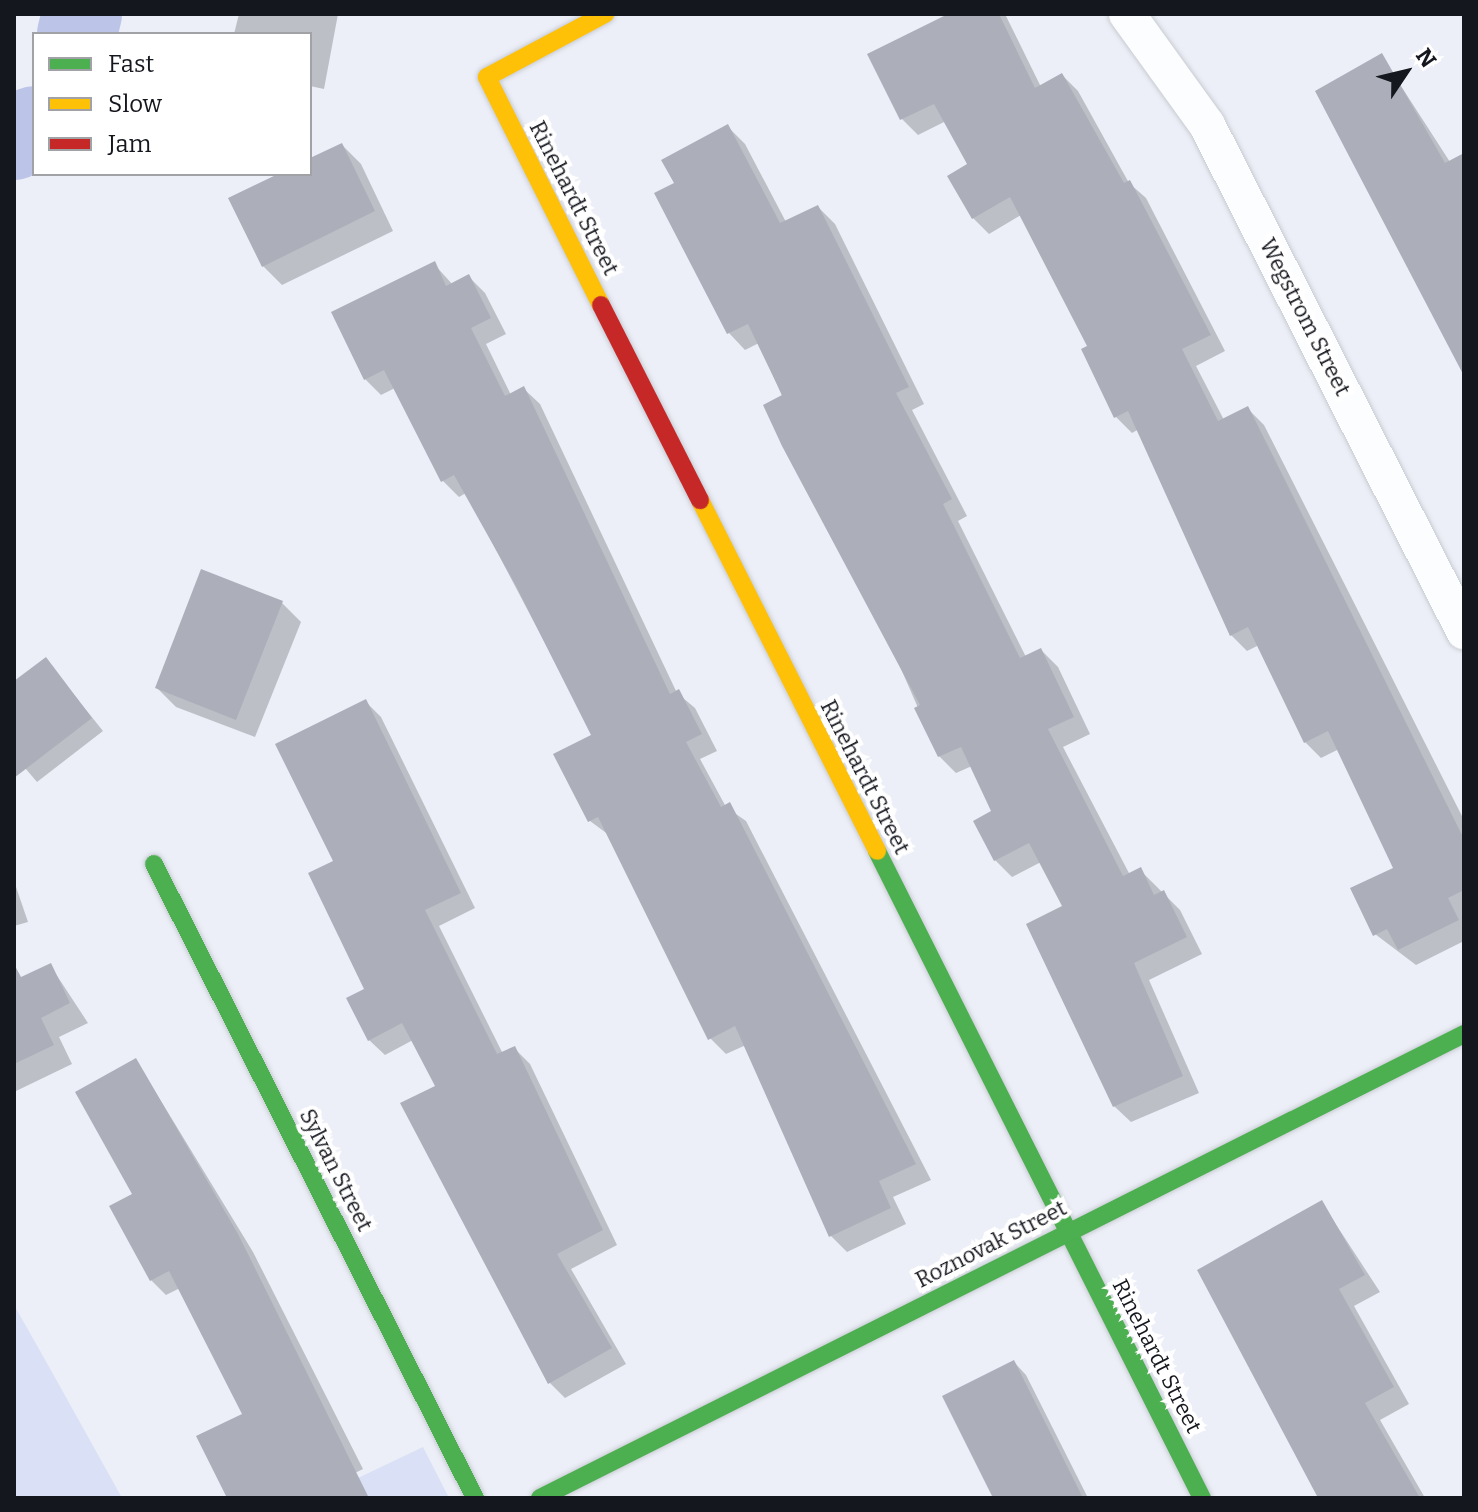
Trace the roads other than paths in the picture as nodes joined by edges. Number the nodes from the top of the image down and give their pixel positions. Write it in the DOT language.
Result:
graph roads {
  1 [pos="605,14"];
  2 [pos="1127,14"];
  3 [pos="1464,631"];
  4 [pos="154,864"];
  5 [pos="1464,1034"];
  6 [pos="1067,1232"];
  7 [pos="475,1498"];
  8 [pos="540,1498"];
  9 [pos="1202,1498"];
  1 -- 6 [label="street, Rinehardt Street"];
  2 -- 3 [label="street, Wegstrom Street"];
  4 -- 7 [label="street, Sylvan Street"];
  5 -- 6 [label="street, Roznovak Street"];
  6 -- 8 [label="street, Roznovak Street"];
  6 -- 9 [label="street, Rinehardt Street"];
}
